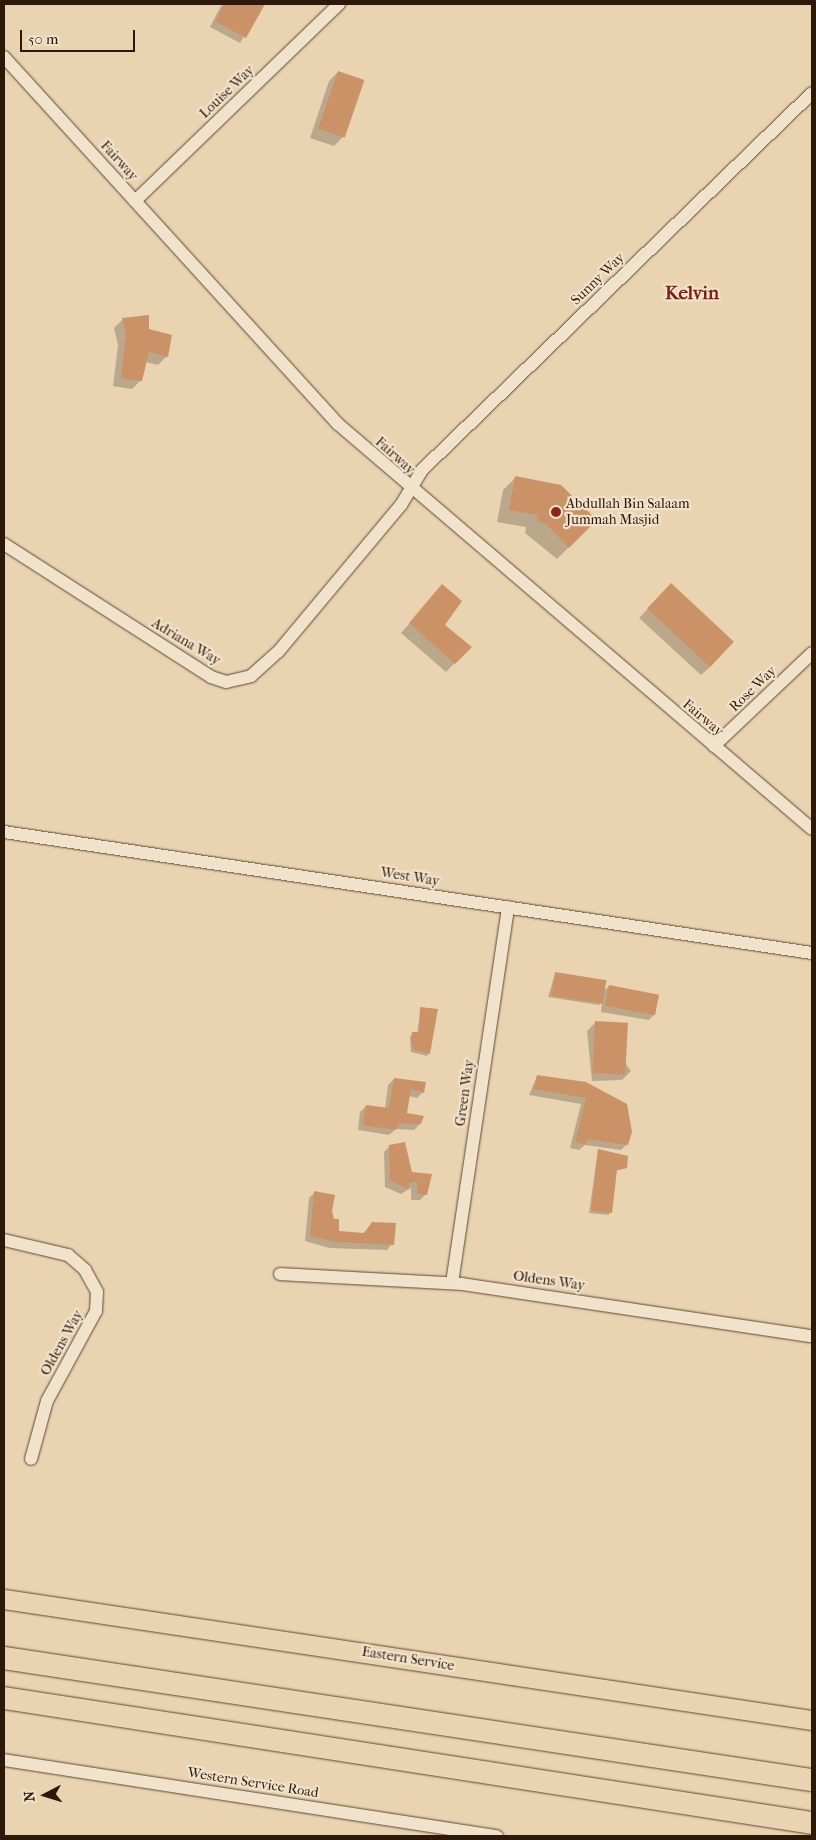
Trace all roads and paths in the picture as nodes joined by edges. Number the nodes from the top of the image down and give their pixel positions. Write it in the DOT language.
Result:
graph roads {
  1 [pos="339,4"];
  2 [pos="4,56"];
  3 [pos="812,93"];
  4 [pos="136,201"];
  5 [pos="410,490"];
  6 [pos="4,544"];
  7 [pos="812,653"];
  8 [pos="714,746"];
  9 [pos="812,829"];
  10 [pos="4,832"];
  11 [pos="508,907"];
  12 [pos="812,953"];
  13 [pos="4,1240"];
  14 [pos="280,1274"];
  15 [pos="452,1283"];
  16 [pos="812,1336"];
  17 [pos="32,1459"];
  18 [pos="4,1599"];
  19 [pos="4,1658"];
  20 [pos="4,1698"];
  21 [pos="812,1720"];
  22 [pos="4,1760"];
  23 [pos="812,1780"];
  24 [pos="812,1823"];
  25 [pos="497,1836"];
  1 -- 4 [label="street, Louise Way"];
  2 -- 4 [label="street, Fairway"];
  3 -- 5 [label="street, Sunny Way"];
  4 -- 5 [label="street, Fairway"];
  5 -- 6 [label="street, Adriana Way"];
  5 -- 8 [label="street, Fairway"];
  7 -- 8 [label="street, Rose Way"];
  8 -- 9 [label="street, Fairway"];
  10 -- 11 [label="street, West Way"];
  11 -- 12 [label="street, West Way"];
  11 -- 15 [label="street, Green Way"];
  13 -- 17 [label="street, Oldens Way"];
  14 -- 15 [label="street, Oldens Way"];
  15 -- 16 [label="street, Oldens Way"];
  18 -- 21 [label="main road, Eastern Service"];
  19 -- 23 [label="highway"];
  20 -- 24 [label="highway"];
  22 -- 25 [label="street, Western Service Road"];
}
